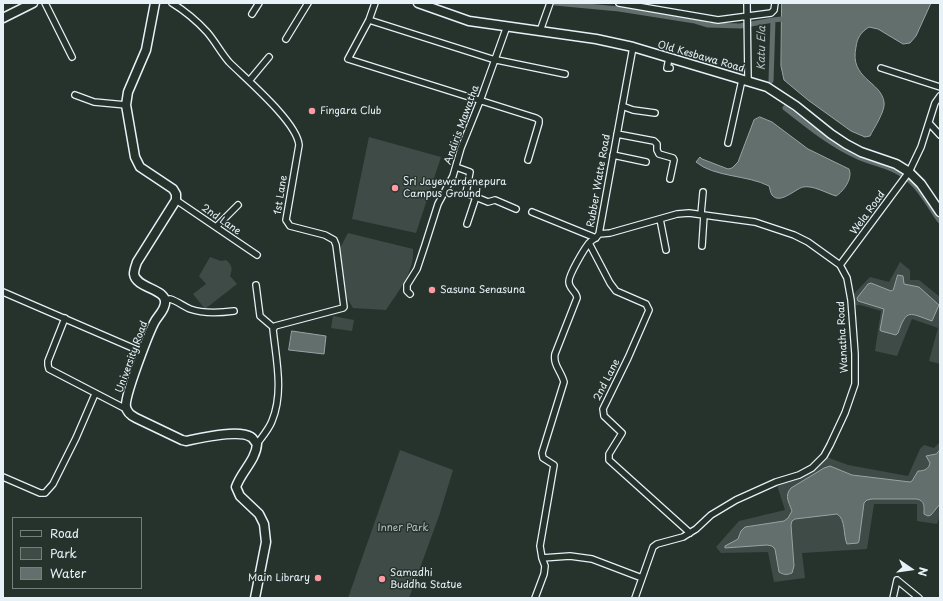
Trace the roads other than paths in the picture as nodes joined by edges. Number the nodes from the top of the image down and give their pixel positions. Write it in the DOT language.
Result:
graph roads {
  1 [pos="33,3"];
  2 [pos="45,3"];
  3 [pos="154,3"];
  4 [pos="172,3"];
  5 [pos="259,3"];
  6 [pos="308,3"];
  7 [pos="375,3"];
  8 [pos="418,3"];
  9 [pos="550,3"];
  10 [pos="619,3"];
  11 [pos="747,3"];
  12 [pos="775,3"];
  13 [pos="20,6"];
  14 [pos="3,12"];
  15 [pos="252,14"];
  16 [pos="748,17"];
  17 [pos="3,18"];
  18 [pos="369,20"];
  19 [pos="507,26"];
  20 [pos="540,31"];
  21 [pos="286,39"];
  22 [pos="633,47"];
  23 [pos="72,57"];
  24 [pos="269,57"];
  25 [pos="669,58"];
  26 [pos="495,59"];
  27 [pos="670,68"];
  28 [pos="881,68"];
  29 [pos="565,74"];
  30 [pos="745,80"];
  31 [pos="249,81"];
  32 [pos="940,87"];
  33 [pos="75,95"];
  34 [pos="940,96"];
  35 [pos="480,101"];
  36 [pos="126,105"];
  37 [pos="622,106"];
  38 [pos="655,112"];
  39 [pos="928,123"];
  40 [pos="617,134"];
  41 [pos="940,135"];
  42 [pos="728,143"];
  43 [pos="613,155"];
  44 [pos="528,160"];
  45 [pos="646,162"];
  46 [pos="456,167"];
  47 [pos="907,175"];
  48 [pos="670,179"];
  49 [pos="703,192"];
  50 [pos="476,197"];
  51 [pos="176,200"];
  52 [pos="238,205"];
  53 [pos="516,209"];
  54 [pos="532,212"];
  55 [pos="940,212"];
  56 [pos="703,214"];
  57 [pos="660,219"];
  58 [pos="466,224"];
  59 [pos="216,227"];
  60 [pos="598,236"];
  61 [pos="589,243"];
  62 [pos="702,246"];
  63 [pos="666,250"];
  64 [pos="256,255"];
  65 [pos="840,265"];
  66 [pos="256,285"];
  67 [pos="3,292"];
  68 [pos="410,294"];
  69 [pos="165,300"];
  70 [pos="234,311"];
  71 [pos="65,318"];
  72 [pos="274,328"];
  73 [pos="142,352"];
  74 [pos="95,394"];
  75 [pos="126,409"];
  76 [pos="257,444"];
  77 [pos="3,477"];
  78 [pos="690,533"];
  79 [pos="542,558"];
  80 [pos="642,578"];
  81 [pos="255,598"];
  82 [pos="536,598"];
  83 [pos="635,598"];
  84 [pos="893,598"];
  85 [pos="919,598"];
  1 -- 13 [label="main road"];
  2 -- 23 [label="street"];
  3 -- 36 [label="main road"];
  4 -- 31 [label="street, 1st Lane"];
  5 -- 15 [label="street"];
  6 -- 21 [label="street"];
  7 -- 18 [label="street"];
  8 -- 19 [label="main road, Old Kesbawa Road"];
  9 -- 20 [label="street"];
  10 -- 16 [label="street"];
  11 -- 16 [label="street"];
  12 -- 16 [label="street"];
  13 -- 14 [label="main road"];
  13 -- 17 [label="main road"];
  16 -- 30 [label="street"];
  18 -- 26 [label="street"];
  18 -- 35 [label="street"];
  19 -- 20 [label="main road, Old Kesbawa Road"];
  19 -- 26 [label="street, Andiris Mawatha"];
  20 -- 22 [label="main road, Old Kesbawa Road"];
  22 -- 25 [label="main road, Old Kesbawa Road"];
  22 -- 37 [label="street, Rubber Watte Road"];
  24 -- 31 [label="street"];
  25 -- 27 [label="street"];
  25 -- 30 [label="main road, Old Kesbawa Road"];
  26 -- 29 [label="street"];
  26 -- 35 [label="street, Andiris Mawatha"];
  28 -- 32 [label="street"];
  30 -- 42 [label="street"];
  30 -- 47 [label="main road, Old Kesbawa Road"];
  31 -- 72 [label="street, 1st Lane"];
  33 -- 36 [label="street"];
  34 -- 39 [label="street, Wela Road"];
  35 -- 44 [label="street"];
  35 -- 46 [label="street, Andiris Mawatha"];
  36 -- 51 [label="main road"];
  37 -- 38 [label="street"];
  37 -- 40 [label="street, Rubber Watte Road"];
  39 -- 41 [label="street"];
  39 -- 47 [label="street, Wela Road"];
  40 -- 43 [label="street, Rubber Watte Road"];
  40 -- 48 [label="street"];
  43 -- 45 [label="street"];
  43 -- 60 [label="street, Rubber Watte Road"];
  46 -- 50 [label="street"];
  46 -- 68 [label="street, Andiris Mawatha"];
  47 -- 55 [label="main road, Old Kesbawa Road"];
  47 -- 65 [label="street, Wela Road"];
  49 -- 56 [label="street"];
  50 -- 53 [label="street"];
  50 -- 58 [label="street"];
  51 -- 59 [label="street, 2nd Lane"];
  51 -- 69 [label="main road"];
  52 -- 59 [label="street"];
  54 -- 60 [label="street"];
  56 -- 57 [label="street"];
  56 -- 62 [label="street"];
  56 -- 65 [label="street"];
  57 -- 60 [label="street"];
  57 -- 63 [label="street"];
  59 -- 64 [label="street, 2nd Lane"];
  60 -- 61 [label="street, Rubber Watte Road"];
  61 -- 78 [label="street, 2nd Lane"];
  61 -- 79 [label="street, Rubber Watte Road"];
  65 -- 78 [label="street, Wanatha Road"];
  66 -- 72 [label="street"];
  67 -- 71 [label="street"];
  69 -- 70 [label="street"];
  69 -- 73 [label="main road, University Road"];
  71 -- 73 [label="street"];
  71 -- 74 [label="street"];
  72 -- 76 [label="street"];
  73 -- 75 [label="main road, University Road"];
  74 -- 75 [label="street"];
  74 -- 77 [label="street"];
  75 -- 76 [label="main road, University Road"];
  76 -- 81 [label="main road"];
  78 -- 80 [label="street, Wanatha Road"];
  79 -- 80 [label="street"];
  79 -- 82 [label="street, Rubber Watte Road"];
  80 -- 83 [label="street, Wanatha Road"];
  84 -- 85 [label="street"];
}
